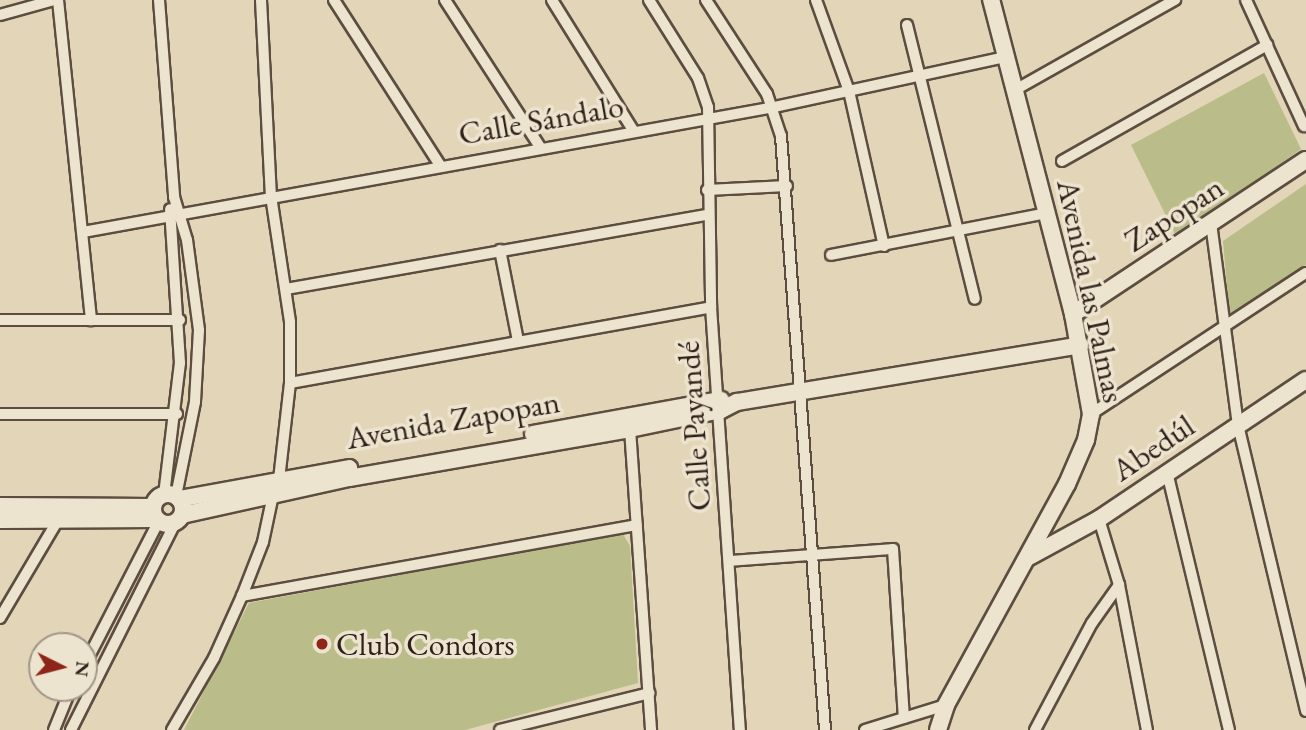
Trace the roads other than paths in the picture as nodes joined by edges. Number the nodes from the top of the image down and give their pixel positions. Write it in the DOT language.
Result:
graph roads {
  1 [pos="56,0"];
  2 [pos="159,0"];
  3 [pos="261,0"];
  4 [pos="334,0"];
  5 [pos="445,0"];
  6 [pos="552,0"];
  7 [pos="649,0"];
  8 [pos="706,0"];
  9 [pos="816,0"];
  10 [pos="1175,0"];
  11 [pos="1246,0"];
  12 [pos="997,2"];
  13 [pos="0,15"];
  14 [pos="907,25"];
  15 [pos="1267,46"];
  16 [pos="1006,57"];
  17 [pos="920,76"];
  18 [pos="1015,90"];
  19 [pos="849,91"];
  20 [pos="774,107"];
  21 [pos="708,118"];
  22 [pos="1304,126"];
  23 [pos="633,130"];
  24 [pos="540,147"];
  25 [pos="1306,160"];
  26 [pos="1062,161"];
  27 [pos="440,165"];
  28 [pos="787,186"];
  29 [pos="707,190"];
  30 [pos="271,196"];
  31 [pos="174,197"];
  32 [pos="1048,213"];
  33 [pos="181,214"];
  34 [pos="707,215"];
  35 [pos="168,216"];
  36 [pos="1211,223"];
  37 [pos="83,232"];
  38 [pos="960,233"];
  39 [pos="884,246"];
  40 [pos="500,250"];
  41 [pos="831,255"];
  42 [pos="1306,272"];
  43 [pos="286,289"];
  44 [pos="975,299"];
  45 [pos="711,307"];
  46 [pos="1073,314"];
  47 [pos="0,320"];
  48 [pos="91,320"];
  49 [pos="180,320"];
  50 [pos="1223,327"];
  51 [pos="518,341"];
  52 [pos="1080,345"];
  53 [pos="1306,380"];
  54 [pos="290,383"];
  55 [pos="802,391"];
  56 [pos="720,405"];
  57 [pos="0,414"];
  58 [pos="177,414"];
  59 [pos="1091,414"];
  60 [pos="1238,425"];
  61 [pos="630,429"];
  62 [pos="1167,472"];
  63 [pos="276,487"];
  64 [pos="0,506"];
  65 [pos="168,509"];
  66 [pos="1099,519"];
  67 [pos="0,520"];
  68 [pos="58,520"];
  69 [pos="637,525"];
  70 [pos="813,554"];
  71 [pos="1029,557"];
  72 [pos="729,561"];
  73 [pos="1119,585"];
  74 [pos="242,596"];
  75 [pos="0,617"];
  76 [pos="98,640"];
  77 [pos="649,693"];
  78 [pos="65,702"];
  79 [pos="946,705"];
  80 [pos="1306,711"];
  81 [pos="904,718"];
  82 [pos="54,730"];
  83 [pos="71,730"];
  84 [pos="172,730"];
  85 [pos="500,730"];
  86 [pos="651,730"];
  87 [pos="740,730"];
  88 [pos="825,730"];
  89 [pos="865,730"];
  90 [pos="938,730"];
  91 [pos="1035,730"];
  92 [pos="1147,730"];
  93 [pos="1228,730"];
  1 -- 13 [label="street"];
  1 -- 37 [label="street"];
  2 -- 31 [label="street"];
  3 -- 30 [label="street"];
  4 -- 27 [label="street"];
  5 -- 24 [label="street"];
  6 -- 23 [label="street"];
  7 -- 21 [label="street, Calle Payandé"];
  8 -- 20 [label="street"];
  9 -- 19 [label="street"];
  10 -- 18 [label="street"];
  11 -- 15 [label="street"];
  12 -- 16 [label="street, Avenida las Palmas"];
  14 -- 17 [label="street"];
  15 -- 22 [label="street"];
  15 -- 26 [label="street"];
  16 -- 17 [label="street, Calle Sándalo"];
  16 -- 18 [label="street, Avenida las Palmas"];
  17 -- 19 [label="street, Calle Sándalo"];
  17 -- 38 [label="street"];
  18 -- 32 [label="street, Avenida las Palmas"];
  19 -- 20 [label="street, Calle Sándalo"];
  19 -- 39 [label="street"];
  20 -- 21 [label="street, Calle Sándalo"];
  20 -- 28 [label="street"];
  21 -- 23 [label="street, Calle Sándalo"];
  21 -- 29 [label="street, Calle Payandé"];
  23 -- 24 [label="street, Calle Sándalo"];
  24 -- 27 [label="street, Calle Sándalo"];
  25 -- 36 [label="street, Zapopan"];
  27 -- 30 [label="street, Calle Sándalo"];
  28 -- 29 [label="street"];
  28 -- 55 [label="street"];
  29 -- 34 [label="street, Calle Payandé"];
  30 -- 33 [label="street, Calle Sándalo"];
  30 -- 43 [label="street"];
  31 -- 33 [label="street"];
  31 -- 35 [label="street"];
  32 -- 38 [label="street"];
  32 -- 46 [label="street, Avenida las Palmas"];
  33 -- 35 [label="street, Calle Sándalo"];
  33 -- 65 [label="street"];
  34 -- 40 [label="street"];
  34 -- 45 [label="street, Calle Payandé"];
  35 -- 37 [label="street, Calle Sándalo"];
  35 -- 49 [label="street"];
  36 -- 46 [label="street, Zapopan"];
  36 -- 50 [label="street"];
  37 -- 48 [label="street"];
  38 -- 39 [label="street"];
  38 -- 44 [label="street"];
  39 -- 41 [label="street"];
  40 -- 43 [label="street"];
  40 -- 51 [label="street"];
  42 -- 50 [label="street"];
  43 -- 54 [label="street"];
  45 -- 51 [label="street"];
  45 -- 56 [label="street, Calle Payandé"];
  46 -- 52 [label="street, Avenida las Palmas"];
  47 -- 48 [label="street"];
  48 -- 49 [label="street"];
  49 -- 58 [label="street"];
  50 -- 59 [label="street"];
  50 -- 60 [label="street"];
  51 -- 54 [label="street"];
  52 -- 55 [label="street, Avenida Zapopan"];
  52 -- 59 [label="street, Avenida las Palmas"];
  53 -- 60 [label="street, Abedúl"];
  54 -- 63 [label="street"];
  55 -- 56 [label="street, Avenida Zapopan"];
  55 -- 70 [label="street"];
  56 -- 61 [label="street, Avenida Zapopan"];
  56 -- 63 [label="street, Avenida Zapopan"];
  56 -- 72 [label="street, Calle Payandé"];
  57 -- 58 [label="street"];
  58 -- 65 [label="street"];
  59 -- 71 [label="street, Avenida las Palmas"];
  60 -- 62 [label="street, Abedúl"];
  60 -- 80 [label="street"];
  61 -- 63 [label="street, Avenida Zapopan"];
  61 -- 69 [label="street"];
  62 -- 66 [label="street, Abedúl"];
  62 -- 93 [label="street"];
  63 -- 65 [label="street, Avenida Zapopan"];
  63 -- 74 [label="street"];
  64 -- 65 [label="street, Avenida Zapopan"];
  65 -- 68 [label="street, Avenida Zapopan"];
  65 -- 76 [label="street"];
  65 -- 83 [label="street"];
  66 -- 71 [label="street, Abedúl"];
  66 -- 73 [label="street"];
  67 -- 68 [label="street, Avenida Zapopan"];
  68 -- 75 [label="street"];
  69 -- 74 [label="street"];
  69 -- 77 [label="street"];
  70 -- 72 [label="street"];
  70 -- 81 [label="street"];
  70 -- 88 [label="street"];
  71 -- 79 [label="street, Avenida las Palmas"];
  72 -- 87 [label="street, Calle Payandé"];
  73 -- 91 [label="street"];
  73 -- 92 [label="street"];
  74 -- 84 [label="street"];
  77 -- 85 [label="street"];
  77 -- 86 [label="street"];
  78 -- 82 [label="street"];
  79 -- 81 [label="street"];
  79 -- 90 [label="street, Avenida las Palmas"];
  81 -- 89 [label="street"];
}
